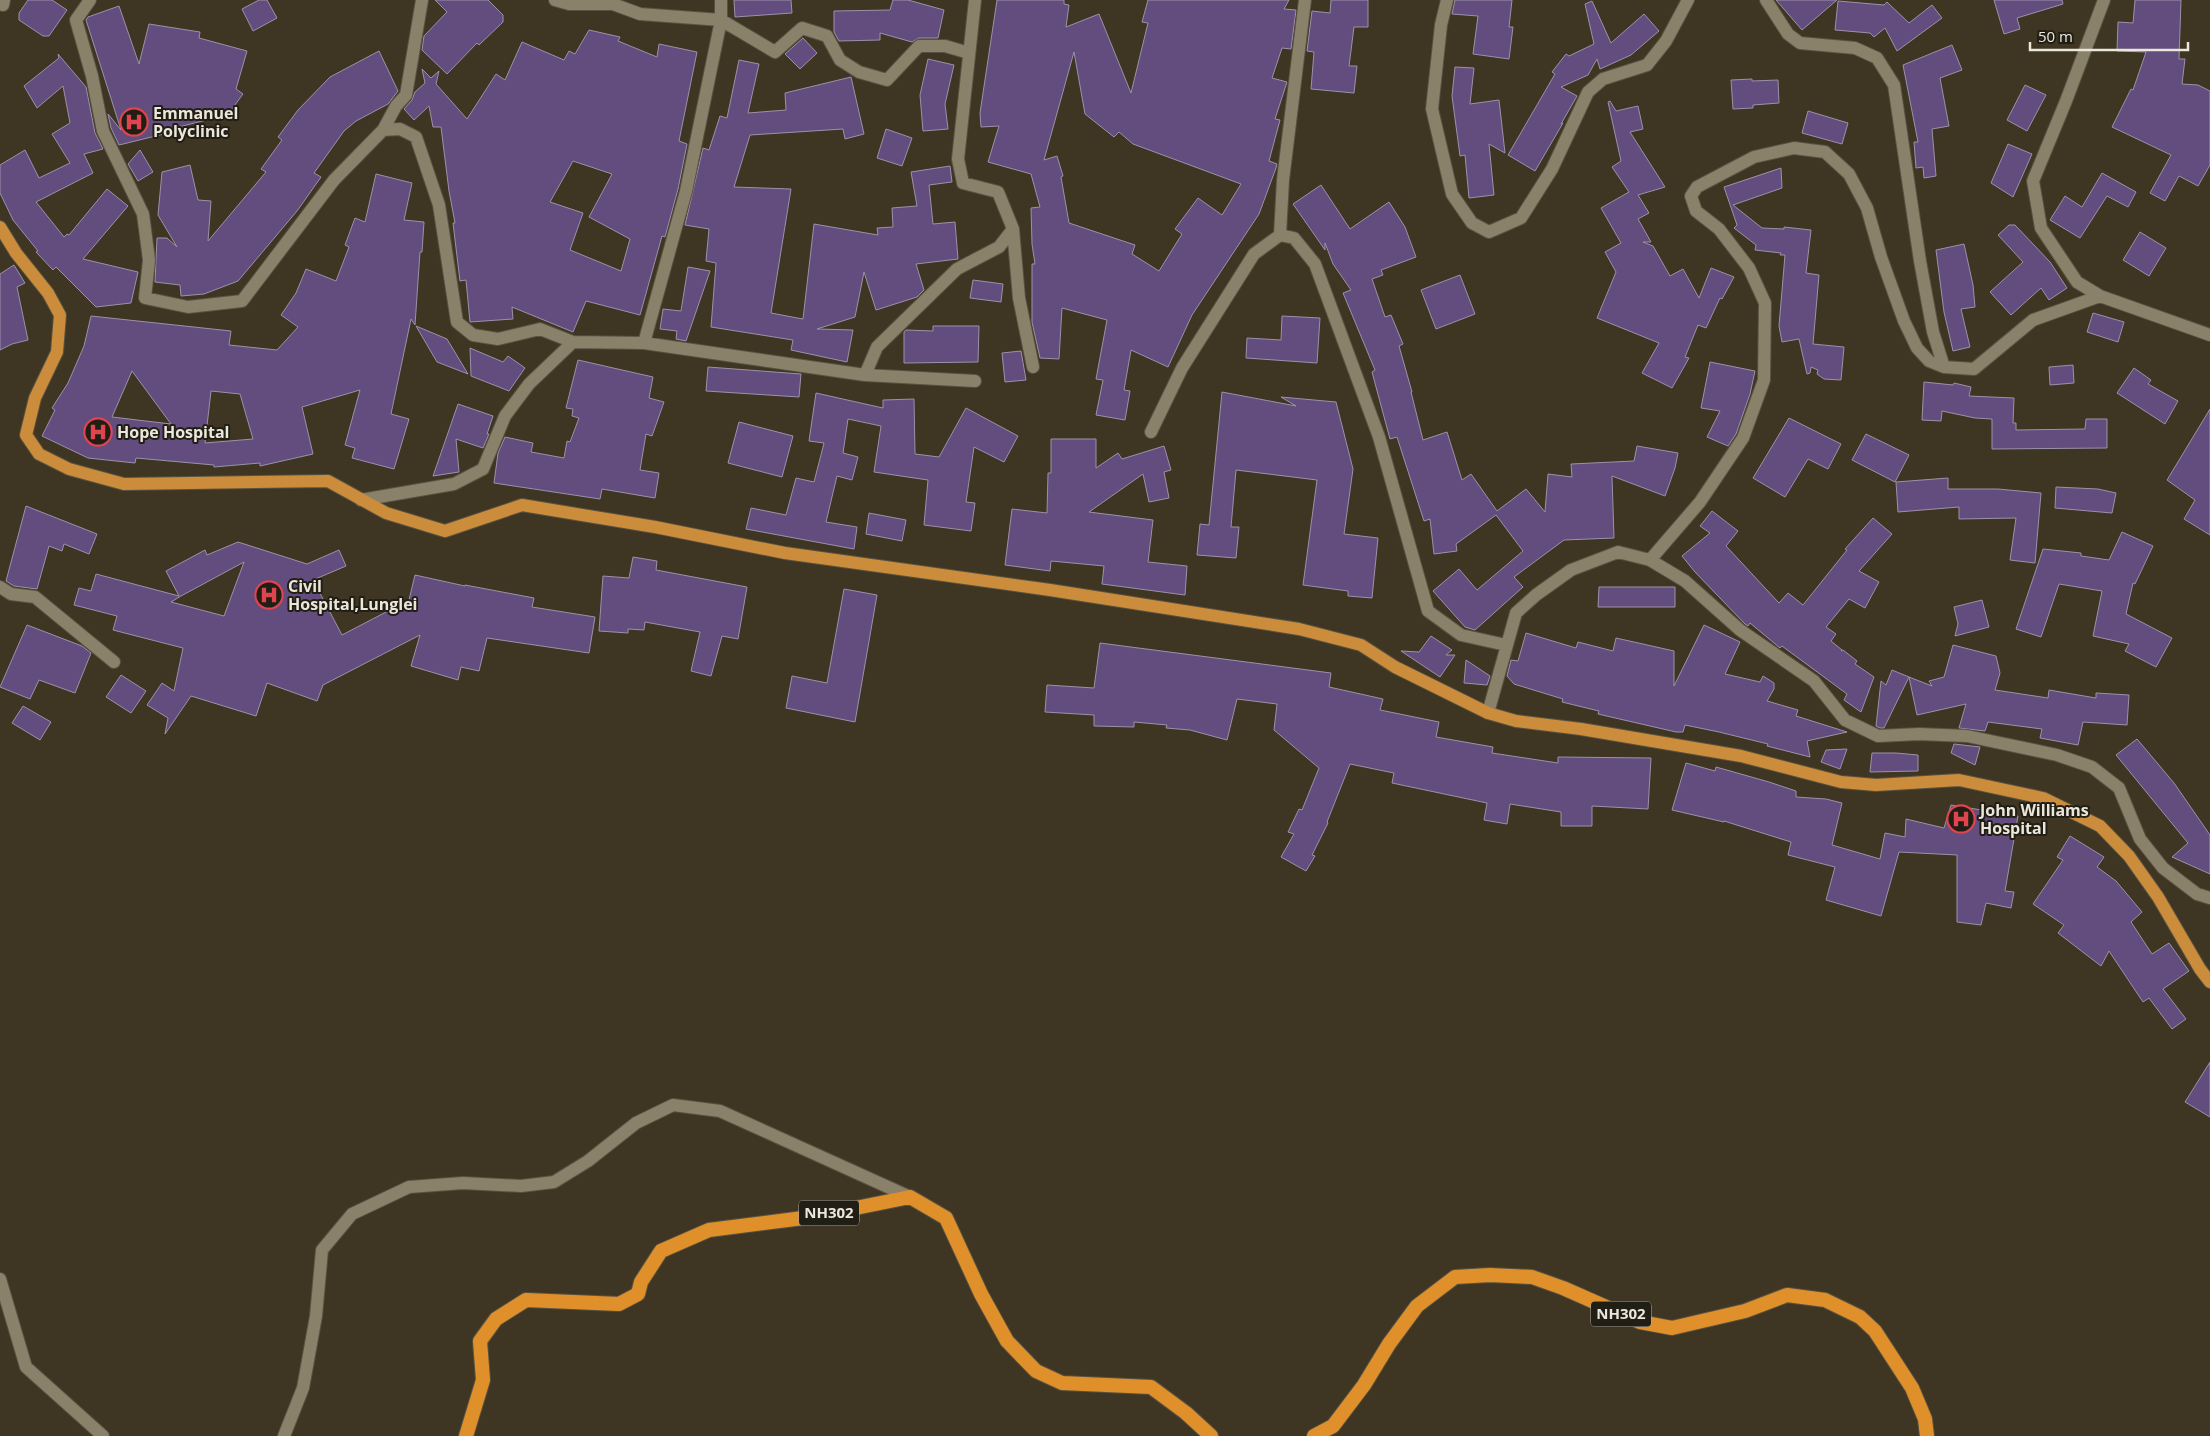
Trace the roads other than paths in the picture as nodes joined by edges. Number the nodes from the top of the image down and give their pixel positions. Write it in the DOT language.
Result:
graph roads {
  1 [pos="90,0"];
  2 [pos="422,0"];
  3 [pos="555,0"];
  4 [pos="721,0"];
  5 [pos="975,0"];
  6 [pos="1306,0"];
  7 [pos="1447,0"];
  8 [pos="1688,0"];
  9 [pos="1766,0"];
  10 [pos="2104,0"];
  11 [pos="721,20"];
  12 [pos="970,53"];
  13 [pos="383,130"];
  14 [pos="0,227"];
  15 [pos="1013,229"];
  16 [pos="1280,235"];
  17 [pos="2100,296"];
  18 [pos="2210,335"];
  19 [pos="572,342"];
  20 [pos="644,343"];
  21 [pos="1033,367"];
  22 [pos="1944,367"];
  23 [pos="865,374"];
  24 [pos="975,381"];
  25 [pos="1151,432"];
  26 [pos="361,500"];
  27 [pos="1650,560"];
  28 [pos="0,587"];
  29 [pos="1506,645"];
  30 [pos="114,662"];
  31 [pos="1488,713"];
  32 [pos="2210,898"];
  33 [pos="2210,982"];
  34 [pos="910,1197"];
  35 [pos="0,1279"];
  36 [pos="103,1436"];
  37 [pos="284,1436"];
  38 [pos="466,1436"];
  39 [pos="1211,1436"];
  40 [pos="1314,1436"];
  41 [pos="1927,1436"];
  1 -- 13 [label="street"];
  2 -- 13 [label="street"];
  3 -- 11 [label="street"];
  4 -- 11 [label="street"];
  5 -- 12 [label="street"];
  6 -- 16 [label="street"];
  7 -- 8 [label="street"];
  9 -- 22 [label="street"];
  10 -- 17 [label="street"];
  11 -- 12 [label="street"];
  11 -- 20 [label="street"];
  12 -- 15 [label="street"];
  13 -- 19 [label="street"];
  14 -- 26 [label="main road"];
  15 -- 21 [label="street"];
  15 -- 23 [label="street"];
  16 -- 25 [label="street"];
  16 -- 29 [label="street"];
  17 -- 18 [label="street"];
  17 -- 22 [label="street"];
  19 -- 20 [label="street"];
  19 -- 26 [label="street"];
  20 -- 23 [label="street"];
  22 -- 27 [label="street"];
  23 -- 24 [label="street"];
  26 -- 31 [label="main road"];
  27 -- 29 [label="street"];
  27 -- 32 [label="street"];
  28 -- 30 [label="street"];
  29 -- 31 [label="street"];
  31 -- 33 [label="main road"];
  34 -- 37 [label="street"];
  34 -- 38 [label="highway, NH302"];
  34 -- 39 [label="highway"];
  35 -- 36 [label="street"];
  40 -- 41 [label="highway, NH302"];
}
